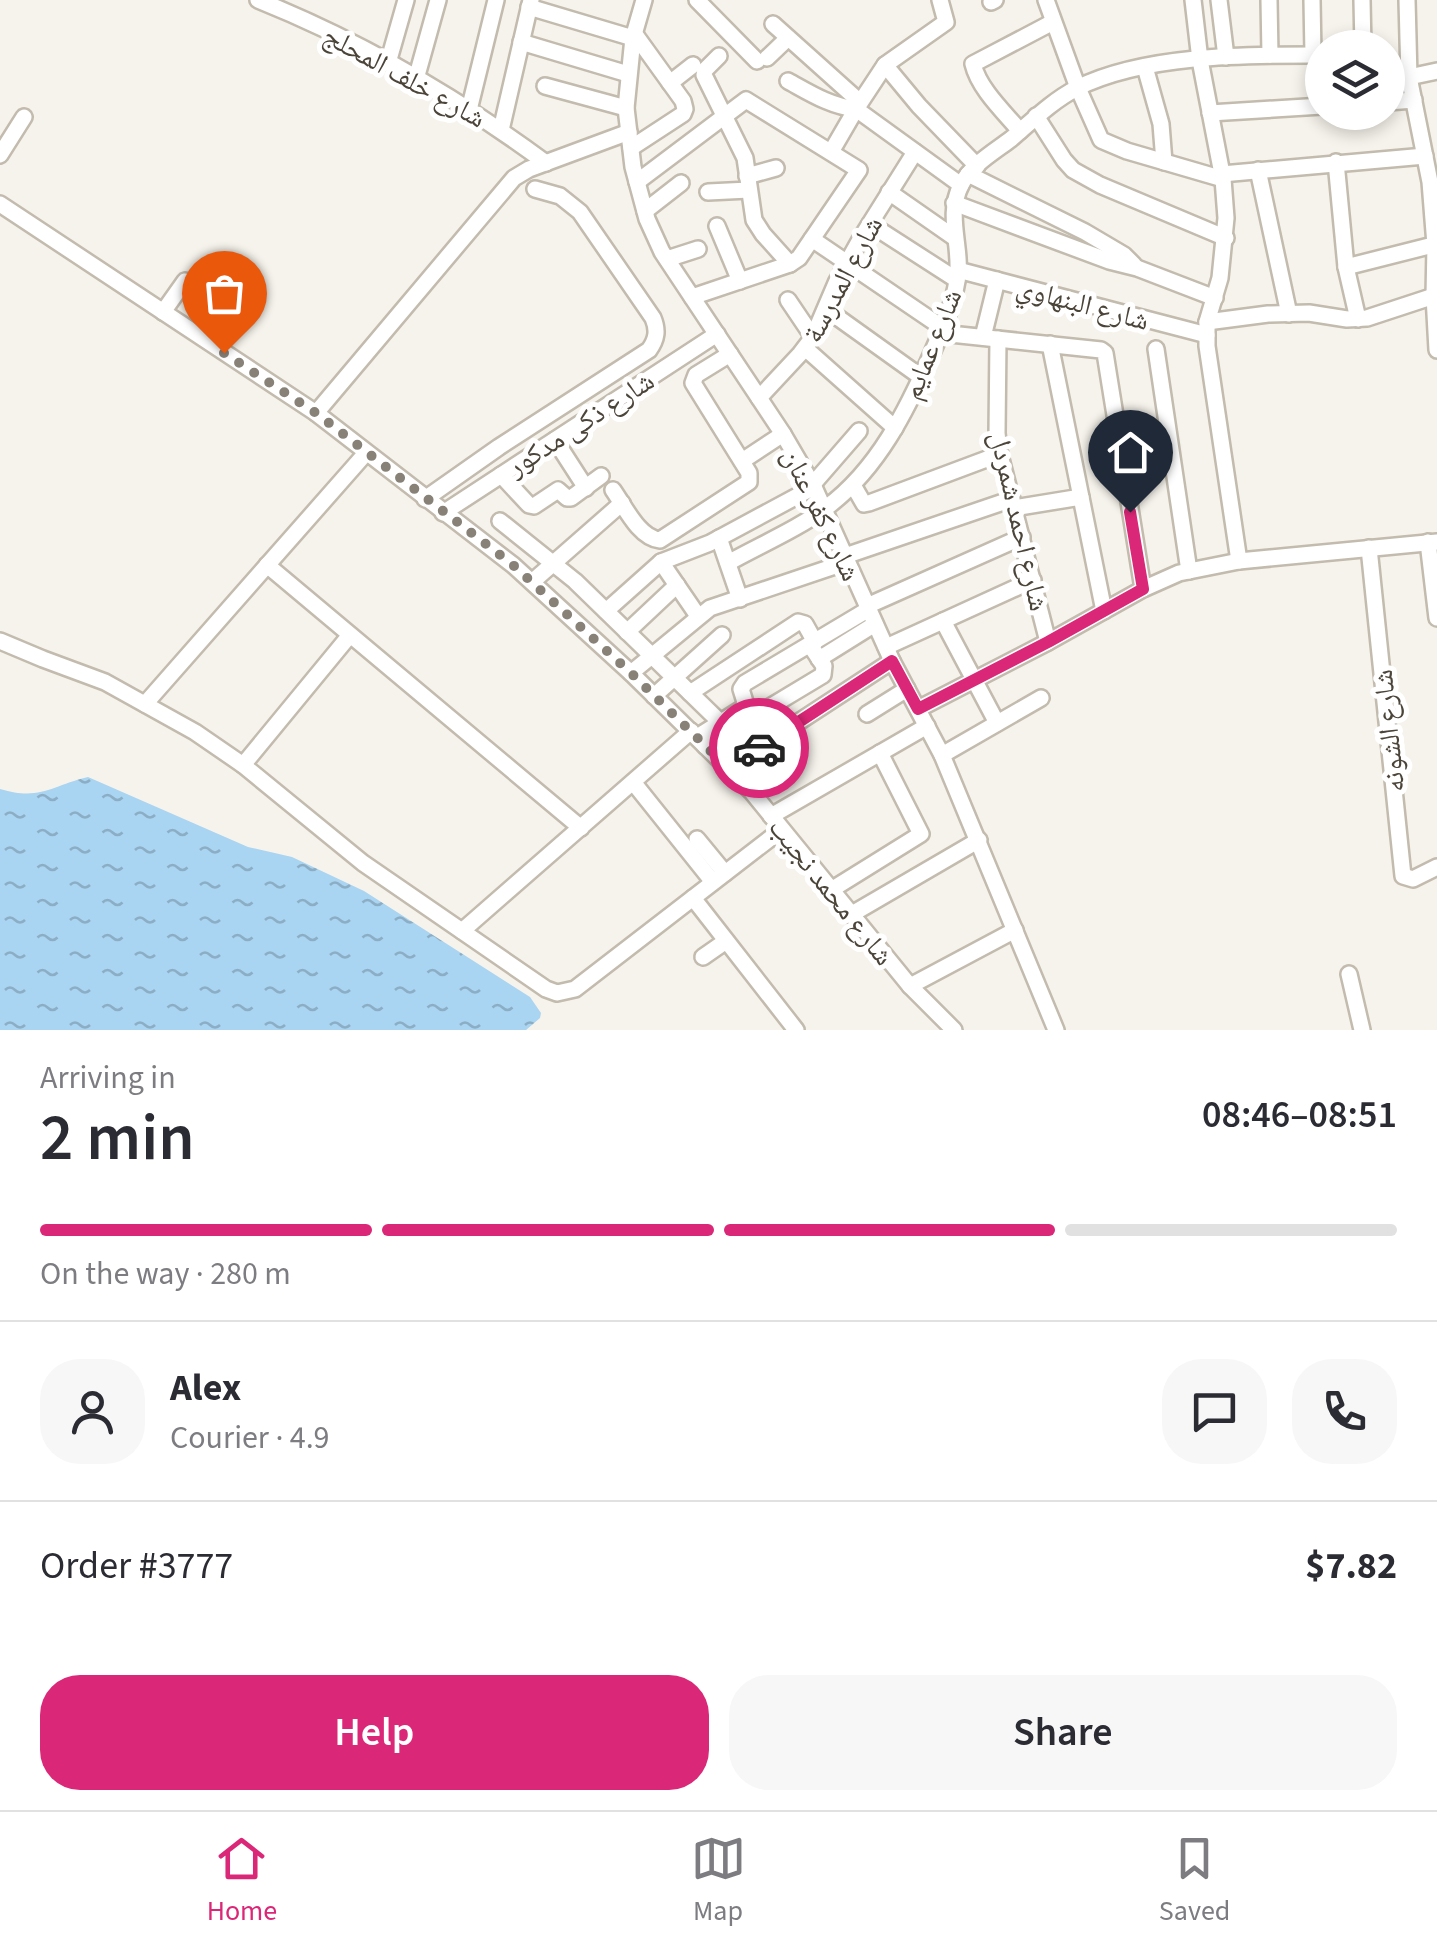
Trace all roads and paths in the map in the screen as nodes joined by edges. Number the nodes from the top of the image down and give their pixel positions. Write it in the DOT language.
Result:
graph roads {
  1 [pos="258,0"];
  2 [pos="406,0"];
  3 [pos="438,0"];
  4 [pos="496,0"];
  5 [pos="644,0"];
  6 [pos="697,0"];
  7 [pos="940,0"];
  8 [pos="1046,0"];
  9 [pos="1193,0"];
  10 [pos="1219,0"];
  11 [pos="1269,0"];
  12 [pos="1312,0"];
  13 [pos="1362,0"];
  14 [pos="1407,0"];
  15 [pos="530,3"];
  16 [pos="1054,22"];
  17 [pos="773,24"];
  18 [pos="1315,30"];
  19 [pos="1363,30"];
  20 [pos="634,36"];
  21 [pos="788,38"];
  22 [pos="521,42"];
  23 [pos="1270,55"];
  24 [pos="1305,55"];
  25 [pos="718,56"];
  26 [pos="1407,56"];
  27 [pos="1226,57"];
  28 [pos="1200,60"];
  29 [pos="388,62"];
  30 [pos="693,65"];
  31 [pos="885,65"];
  32 [pos="1145,67"];
  33 [pos="1437,72"];
  34 [pos="628,74"];
  35 [pos="1409,77"];
  36 [pos="416,79"];
  37 [pos="788,81"];
  38 [pos="670,83"];
  39 [pos="545,86"];
  40 [pos="1078,88"];
  41 [pos="1414,100"];
  42 [pos="1405,101"];
  43 [pos="858,105"];
  44 [pos="1305,107"];
  45 [pos="626,108"];
  46 [pos="469,110"];
  47 [pos="1210,113"];
  48 [pos="1036,116"];
  49 [pos="724,117"];
  50 [pos="24,118"];
  51 [pos="1437,122"];
  52 [pos="1419,125"];
  53 [pos="501,130"];
  54 [pos="1020,131"];
  55 [pos="630,140"];
  56 [pos="830,152"];
  57 [pos="915,152"];
  58 [pos="0,156"];
  59 [pos="1424,156"];
  60 [pos="1164,162"];
  61 [pos="1336,162"];
  62 [pos="546,163"];
  63 [pos="776,168"];
  64 [pos="1258,170"];
  65 [pos="969,175"];
  66 [pos="1223,176"];
  67 [pos="1433,181"];
  68 [pos="636,182"];
  69 [pos="682,183"];
  70 [pos="748,183"];
  71 [pos="535,189"];
  72 [pos="708,192"];
  73 [pos="889,192"];
  74 [pos="954,203"];
  75 [pos="0,204"];
  76 [pos="645,211"];
  77 [pos="870,224"];
  78 [pos="717,226"];
  79 [pos="955,238"];
  80 [pos="1226,238"];
  81 [pos="812,239"];
  82 [pos="1436,245"];
  83 [pos="698,249"];
  84 [pos="667,259"];
  85 [pos="847,262"];
  86 [pos="790,264"];
  87 [pos="1346,267"];
  88 [pos="1136,268"];
  89 [pos="958,275"];
  90 [pos="996,280"];
  91 [pos="185,281"];
  92 [pos="740,281"];
  93 [pos="1434,296"];
  94 [pos="692,298"];
  95 [pos="1215,298"];
  96 [pos="788,300"];
  97 [pos="826,309"];
  98 [pos="163,312"];
  99 [pos="1289,314"];
  100 [pos="1358,318"];
  101 [pos="1207,329"];
  102 [pos="942,330"];
  103 [pos="716,334"];
  104 [pos="991,338"];
  105 [pos="809,342"];
  106 [pos="1050,344"];
  107 [pos="1156,350"];
  108 [pos="1437,350"];
  109 [pos="730,354"];
  110 [pos="922,377"];
  111 [pos="759,398"];
  112 [pos="316,413"];
  113 [pos="895,428"];
  114 [pos="859,430"];
  115 [pos="783,434"];
  116 [pos="555,440"];
  117 [pos="366,452"];
  118 [pos="1000,454"];
  119 [pos="742,462"];
  120 [pos="501,475"];
  121 [pos="602,476"];
  122 [pos="813,485"];
  123 [pos="853,485"];
  124 [pos="586,488"];
  125 [pos="1081,497"];
  126 [pos="425,499"];
  127 [pos="1013,504"];
  128 [pos="824,509"];
  129 [pos="443,513"];
  130 [pos="500,521"];
  131 [pos="784,532"];
  132 [pos="1022,537"];
  133 [pos="720,538"];
  134 [pos="1433,542"];
  135 [pos="1369,548"];
  136 [pos="791,549"];
  137 [pos="846,559"];
  138 [pos="1238,561"];
  139 [pos="661,562"];
  140 [pos="728,563"];
  141 [pos="553,564"];
  142 [pos="267,566"];
  143 [pos="1188,571"];
  144 [pos="1033,580"];
  145 [pos="532,582"];
  146 [pos="677,585"];
  147 [pos="1143,589"];
  148 [pos="740,598"];
  149 [pos="606,611"];
  150 [pos="1104,611"];
  151 [pos="704,612"];
  152 [pos="870,613"];
  153 [pos="1437,618"];
  154 [pos="943,620"];
  155 [pos="627,632"];
  156 [pos="350,635"];
  157 [pos="722,636"];
  158 [pos="0,641"];
  159 [pos="1048,642"];
  160 [pos="815,649"];
  161 [pos="889,654"];
  162 [pos="652,656"];
  163 [pos="735,663"];
  164 [pos="631,673"];
  165 [pos="675,678"];
  166 [pos="973,680"];
  167 [pos="908,690"];
  168 [pos="690,692"];
  169 [pos="654,696"];
  170 [pos="1041,698"];
  171 [pos="145,704"];
  172 [pos="918,709"];
  173 [pos="867,714"];
  174 [pos="720,722"];
  175 [pos="997,723"];
  176 [pos="927,726"];
  177 [pos="698,738"];
  178 [pos="880,753"];
  179 [pos="942,755"];
  180 [pos="243,766"];
  181 [pos="728,768"];
  182 [pos="633,782"];
  183 [pos="776,823"];
  184 [pos="580,828"];
  185 [pos="698,839"];
  186 [pos="978,840"];
  187 [pos="1437,867"];
  188 [pos="719,878"];
  189 [pos="831,890"];
  190 [pos="694,898"];
  191 [pos="852,914"];
  192 [pos="1014,930"];
  193 [pos="462,931"];
  194 [pos="726,941"];
  195 [pos="703,958"];
  196 [pos="1349,974"];
  197 [pos="910,986"];
  198 [pos="796,1030"];
  199 [pos="954,1030"];
  200 [pos="1056,1030"];
  201 [pos="1362,1030"];
  1 -- 29 [label="street, شارع خلف المحلج"];
  2 -- 29 [label="street"];
  3 -- 36 [label="street"];
  4 -- 46 [label="street"];
  5 -- 20 [label="street, شارع كفر عنان"];
  6 -- 21 [label="street"];
  7 -- 31 [label="street"];
  8 -- 16 [label="street"];
  9 -- 28 [label="street"];
  10 -- 27 [label="street"];
  11 -- 23 [label="street"];
  12 -- 18 [label="street"];
  13 -- 19 [label="street"];
  14 -- 26 [label="street"];
  15 -- 20 [label="street"];
  15 -- 22 [label="street"];
  16 -- 40 [label="street"];
  16 -- 54 [label="street"];
  17 -- 21 [label="street"];
  20 -- 34 [label="street, شارع كفر عنان"];
  20 -- 38 [label="street"];
  21 -- 43 [label="street"];
  22 -- 34 [label="street"];
  22 -- 53 [label="street"];
  23 -- 24 [label="street, شارع عمايم"];
  23 -- 27 [label="street, شارع عمايم"];
  25 -- 49 [label="street"];
  26 -- 35 [label="street"];
  27 -- 28 [label="street, شارع عمايم"];
  28 -- 32 [label="street, شارع عمايم"];
  28 -- 47 [label="street"];
  29 -- 36 [label="street, شارع خلف المحلج"];
  30 -- 38 [label="street"];
  31 -- 43 [label="street"];
  31 -- 65 [label="street"];
  32 -- 40 [label="street, شارع عمايم"];
  32 -- 60 [label="street"];
  33 -- 35 [label="street"];
  34 -- 45 [label="street, شارع كفر عنان"];
  35 -- 41 [label="street"];
  36 -- 46 [label="street, شارع خلف المحلج"];
  37 -- 43 [label="street"];
  38 -- 55 [label="street"];
  39 -- 45 [label="street"];
  40 -- 48 [label="street, شارع عمايم"];
  40 -- 60 [label="street"];
  41 -- 42 [label="street"];
  41 -- 52 [label="street"];
  43 -- 56 [label="street"];
  43 -- 57 [label="street"];
  44 -- 47 [label="street"];
  45 -- 55 [label="street, شارع كفر عنان"];
  46 -- 53 [label="street, شارع خلف المحلج"];
  47 -- 66 [label="street"];
  48 -- 54 [label="street, شارع عمايم"];
  48 -- 80 [label="street"];
  49 -- 56 [label="street"];
  49 -- 68 [label="street"];
  49 -- 70 [label="street"];
  50 -- 58 [label="street"];
  51 -- 52 [label="street"];
  52 -- 59 [label="street"];
  53 -- 62 [label="street, شارع خلف المحلج"];
  54 -- 65 [label="street, شارع عمايم"];
  55 -- 62 [label="street"];
  55 -- 68 [label="street, شارع كفر عنان"];
  56 -- 81 [label="street"];
  57 -- 65 [label="street"];
  57 -- 73 [label="street, شارع المدرسة"];
  59 -- 61 [label="street"];
  59 -- 67 [label="street"];
  60 -- 66 [label="street"];
  61 -- 64 [label="street"];
  61 -- 87 [label="street"];
  62 -- 112 [label="street"];
  63 -- 70 [label="street"];
  64 -- 66 [label="street"];
  64 -- 99 [label="street"];
  65 -- 74 [label="street, شارع عمايم"];
  65 -- 88 [label="street"];
  66 -- 80 [label="street"];
  67 -- 82 [label="street"];
  68 -- 76 [label="street, شارع كفر عنان"];
  69 -- 76 [label="street"];
  70 -- 72 [label="street"];
  70 -- 86 [label="street"];
  71 -- 126 [label="street"];
  73 -- 77 [label="street, شارع المدرسة"];
  73 -- 79 [label="street"];
  74 -- 79 [label="street, شارع عمايم"];
  74 -- 88 [label="street"];
  75 -- 98 [label="street, شارع محمد نجيب"];
  76 -- 84 [label="street, شارع كفر عنان"];
  77 -- 85 [label="street, شارع المدرسة"];
  77 -- 89 [label="street, شارع البنهاوي"];
  78 -- 92 [label="street"];
  79 -- 89 [label="street, شارع عمايم"];
  80 -- 95 [label="street"];
  81 -- 85 [label="street"];
  81 -- 86 [label="street"];
  82 -- 87 [label="street"];
  82 -- 93 [label="street"];
  83 -- 84 [label="street"];
  84 -- 94 [label="street, شارع كفر عنان"];
  85 -- 97 [label="street, شارع المدرسة"];
  85 -- 102 [label="street"];
  86 -- 92 [label="street"];
  87 -- 100 [label="street"];
  88 -- 95 [label="street"];
  89 -- 90 [label="street, شارع البنهاوي"];
  89 -- 102 [label="street, شارع عمايم"];
  90 -- 101 [label="street, شارع البنهاوي"];
  90 -- 104 [label="street, شارع احمد شمردل"];
  91 -- 98 [label="street"];
  92 -- 94 [label="street"];
  93 -- 100 [label="street"];
  93 -- 108 [label="street"];
  94 -- 103 [label="street, شارع كفر عنان"];
  95 -- 101 [label="street"];
  96 -- 105 [label="street"];
  97 -- 105 [label="street, شارع المدرسة"];
  97 -- 110 [label="street"];
  98 -- 112 [label="street, شارع محمد نجيب"];
  99 -- 100 [label="street"];
  99 -- 101 [label="street"];
  101 -- 138 [label="street"];
  102 -- 104 [label="street"];
  102 -- 110 [label="street, شارع عمايم"];
  103 -- 109 [label="street, شارع كفر عنان"];
  103 -- 116 [label="street, شارع ذكى مدكور"];
  104 -- 106 [label="street"];
  104 -- 118 [label="street, شارع احمد شمردل"];
  105 -- 111 [label="street, شارع المدرسة"];
  105 -- 113 [label="street"];
  106 -- 125 [label="street"];
  106 -- 147 [label="street"];
  107 -- 143 [label="street"];
  109 -- 111 [label="street, شارع كفر عنان"];
  109 -- 119 [label="street"];
  110 -- 113 [label="street, شارع عمايم"];
  111 -- 115 [label="street, شارع كفر عنان"];
  112 -- 117 [label="street, شارع محمد نجيب"];
  113 -- 123 [label="street, شارع عمايم"];
  114 -- 122 [label="street"];
  115 -- 119 [label="street"];
  115 -- 122 [label="street, شارع كفر عنان"];
  116 -- 120 [label="street, شارع ذكى مدكور"];
  116 -- 124 [label="street"];
  117 -- 126 [label="street, شارع محمد نجيب"];
  117 -- 142 [label="street"];
  118 -- 123 [label="street"];
  118 -- 127 [label="street, شارع احمد شمردل"];
  119 -- 141 [label="street"];
  120 -- 124 [label="street"];
  120 -- 129 [label="street, شارع ذكى مدكور"];
  121 -- 124 [label="street"];
  122 -- 128 [label="street, شارع كفر عنان"];
  122 -- 133 [label="street"];
  123 -- 128 [label="street, شارع عمايم"];
  125 -- 127 [label="street"];
  125 -- 150 [label="street"];
  126 -- 129 [label="street, شارع محمد نجيب"];
  127 -- 132 [label="street, شارع احمد شمردل"];
  127 -- 137 [label="street"];
  128 -- 131 [label="street, شارع عمايم"];
  128 -- 137 [label="street, شارع كفر عنان"];
  129 -- 145 [label="street, شارع محمد نجيب"];
  130 -- 141 [label="street"];
  131 -- 136 [label="street"];
  131 -- 140 [label="street, شارع عمايم"];
  132 -- 144 [label="street, شارع احمد شمردل"];
  132 -- 152 [label="street"];
  133 -- 139 [label="street"];
  133 -- 140 [label="street"];
  134 -- 135 [label="street"];
  134 -- 153 [label="street"];
  135 -- 138 [label="street"];
  135 -- 187 [label="street, شارع الشونه"];
  137 -- 148 [label="street"];
  137 -- 152 [label="street, شارع كفر عنان"];
  138 -- 143 [label="street"];
  139 -- 146 [label="street"];
  139 -- 149 [label="street"];
  140 -- 148 [label="street"];
  141 -- 145 [label="street"];
  141 -- 149 [label="street"];
  142 -- 156 [label="street"];
  142 -- 171 [label="street"];
  143 -- 147 [label="street"];
  144 -- 154 [label="street"];
  144 -- 159 [label="street, شارع احمد شمردل"];
  145 -- 164 [label="street, شارع محمد نجيب"];
  146 -- 151 [label="street"];
  146 -- 155 [label="street"];
  147 -- 150 [label="street"];
  148 -- 151 [label="street"];
  149 -- 155 [label="street"];
  150 -- 159 [label="street"];
  151 -- 157 [label="street"];
  151 -- 162 [label="street"];
  152 -- 160 [label="street"];
  152 -- 161 [label="street, شارع كفر عنان"];
  154 -- 161 [label="street"];
  154 -- 166 [label="street"];
  155 -- 162 [label="street"];
  156 -- 180 [label="street"];
  156 -- 184 [label="street"];
  157 -- 163 [label="street"];
  157 -- 165 [label="street"];
  158 -- 171 [label="street"];
  159 -- 166 [label="street"];
  160 -- 163 [label="street"];
  160 -- 174 [label="street"];
  160 -- 177 [label="street"];
  161 -- 167 [label="street, شارع كفر عنان"];
  161 -- 181 [label="street"];
  162 -- 164 [label="street"];
  162 -- 165 [label="street"];
  163 -- 168 [label="street"];
  164 -- 169 [label="street, شارع محمد نجيب"];
  165 -- 168 [label="street"];
  165 -- 169 [label="street"];
  166 -- 172 [label="street"];
  166 -- 175 [label="street"];
  167 -- 172 [label="street, شارع كفر عنان"];
  167 -- 173 [label="street"];
  168 -- 174 [label="street"];
  169 -- 177 [label="street, شارع محمد نجيب"];
  170 -- 175 [label="street"];
  171 -- 180 [label="street"];
  172 -- 176 [label="street, شارع كفر عنان"];
  174 -- 177 [label="street"];
  175 -- 179 [label="street"];
  176 -- 178 [label="street"];
  176 -- 179 [label="street, شارع كفر عنان"];
  177 -- 181 [label="street, شارع محمد نجيب"];
  177 -- 182 [label="street"];
  178 -- 183 [label="street"];
  178 -- 189 [label="street"];
  179 -- 186 [label="street, شارع كفر عنان"];
  180 -- 193 [label="street"];
  181 -- 183 [label="street, شارع محمد نجيب"];
  182 -- 184 [label="street"];
  182 -- 188 [label="street"];
  183 -- 188 [label="street"];
  183 -- 189 [label="street, شارع محمد نجيب"];
  184 -- 193 [label="street"];
  185 -- 188 [label="street"];
  186 -- 191 [label="street"];
  186 -- 192 [label="street, شارع كفر عنان"];
  188 -- 190 [label="street"];
  189 -- 191 [label="street, شارع محمد نجيب"];
  190 -- 193 [label="street"];
  190 -- 194 [label="street"];
  191 -- 197 [label="street, شارع محمد نجيب"];
  192 -- 197 [label="street"];
  192 -- 200 [label="street, شارع كفر عنان"];
  194 -- 195 [label="street"];
  194 -- 198 [label="street"];
  196 -- 201 [label="street"];
  197 -- 199 [label="street, شارع محمد نجيب"];
}
